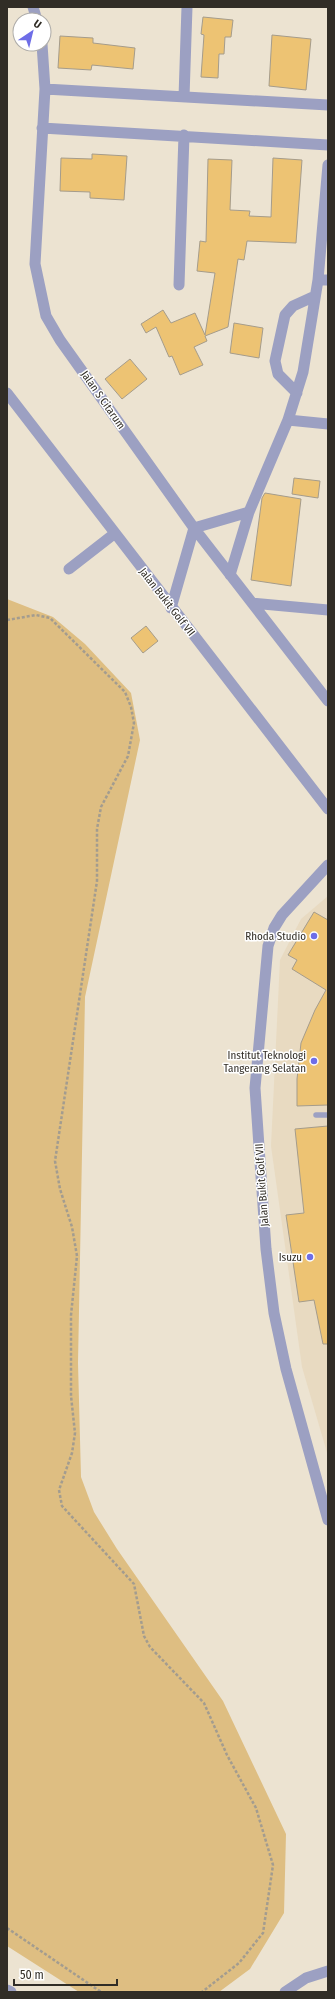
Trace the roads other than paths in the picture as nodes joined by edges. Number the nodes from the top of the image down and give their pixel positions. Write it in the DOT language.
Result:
graph roads {
  1 [pos="187,7"];
  2 [pos="43,52"];
  3 [pos="46,89"];
  4 [pos="184,97"];
  5 [pos="328,105"];
  6 [pos="42,128"];
  7 [pos="184,135"];
  8 [pos="328,145"];
  9 [pos="328,165"];
  10 [pos="323,280"];
  11 [pos="179,285"];
  12 [pos="315,296"];
  13 [pos="297,393"];
  14 [pos="8,396"];
  15 [pos="288,420"];
  16 [pos="328,424"];
  17 [pos="249,512"];
  18 [pos="194,528"];
  19 [pos="114,534"];
  20 [pos="69,569"];
  21 [pos="230,575"];
  22 [pos="252,603"];
  23 [pos="171,608"];
  24 [pos="328,610"];
  25 [pos="328,700"];
  26 [pos="328,809"];
  27 [pos="328,865"];
  28 [pos="316,1115"];
  29 [pos="328,1115"];
  30 [pos="328,1520"];
  31 [pos="328,1972"];
  32 [pos="7,1990"];
  33 [pos="11,1992"];
  34 [pos="285,1992"];
  1 -- 4 [label="street"];
  2 -- 3 [label="street, Jalan S Citarum"];
  3 -- 4 [label="street"];
  3 -- 6 [label="street, Jalan S Citarum"];
  4 -- 5 [label="street"];
  6 -- 7 [label="street"];
  6 -- 18 [label="street, Jalan S Citarum"];
  7 -- 8 [label="street"];
  7 -- 11 [label="street"];
  9 -- 10 [label="street"];
  10 -- 12 [label="street"];
  12 -- 13 [label="street"];
  12 -- 13 [label="street"];
  13 -- 15 [label="street"];
  14 -- 19 [label="street, Jalan Bukit Golf VII"];
  15 -- 16 [label="street"];
  15 -- 17 [label="street"];
  17 -- 18 [label="street"];
  17 -- 21 [label="street"];
  18 -- 21 [label="street, Jalan S Citarum"];
  18 -- 23 [label="street"];
  19 -- 20 [label="street"];
  19 -- 23 [label="street, Jalan Bukit Golf VII"];
  21 -- 22 [label="street, Jalan S Citarum"];
  22 -- 24 [label="street"];
  22 -- 25 [label="street, Jalan S Citarum"];
  23 -- 26 [label="street, Jalan Bukit Golf VII"];
  27 -- 30 [label="street, Jalan Bukit Golf VII"];
  28 -- 29 [label="lane"];
  31 -- 34 [label="street"];
  32 -- 33 [label="street"];
}
